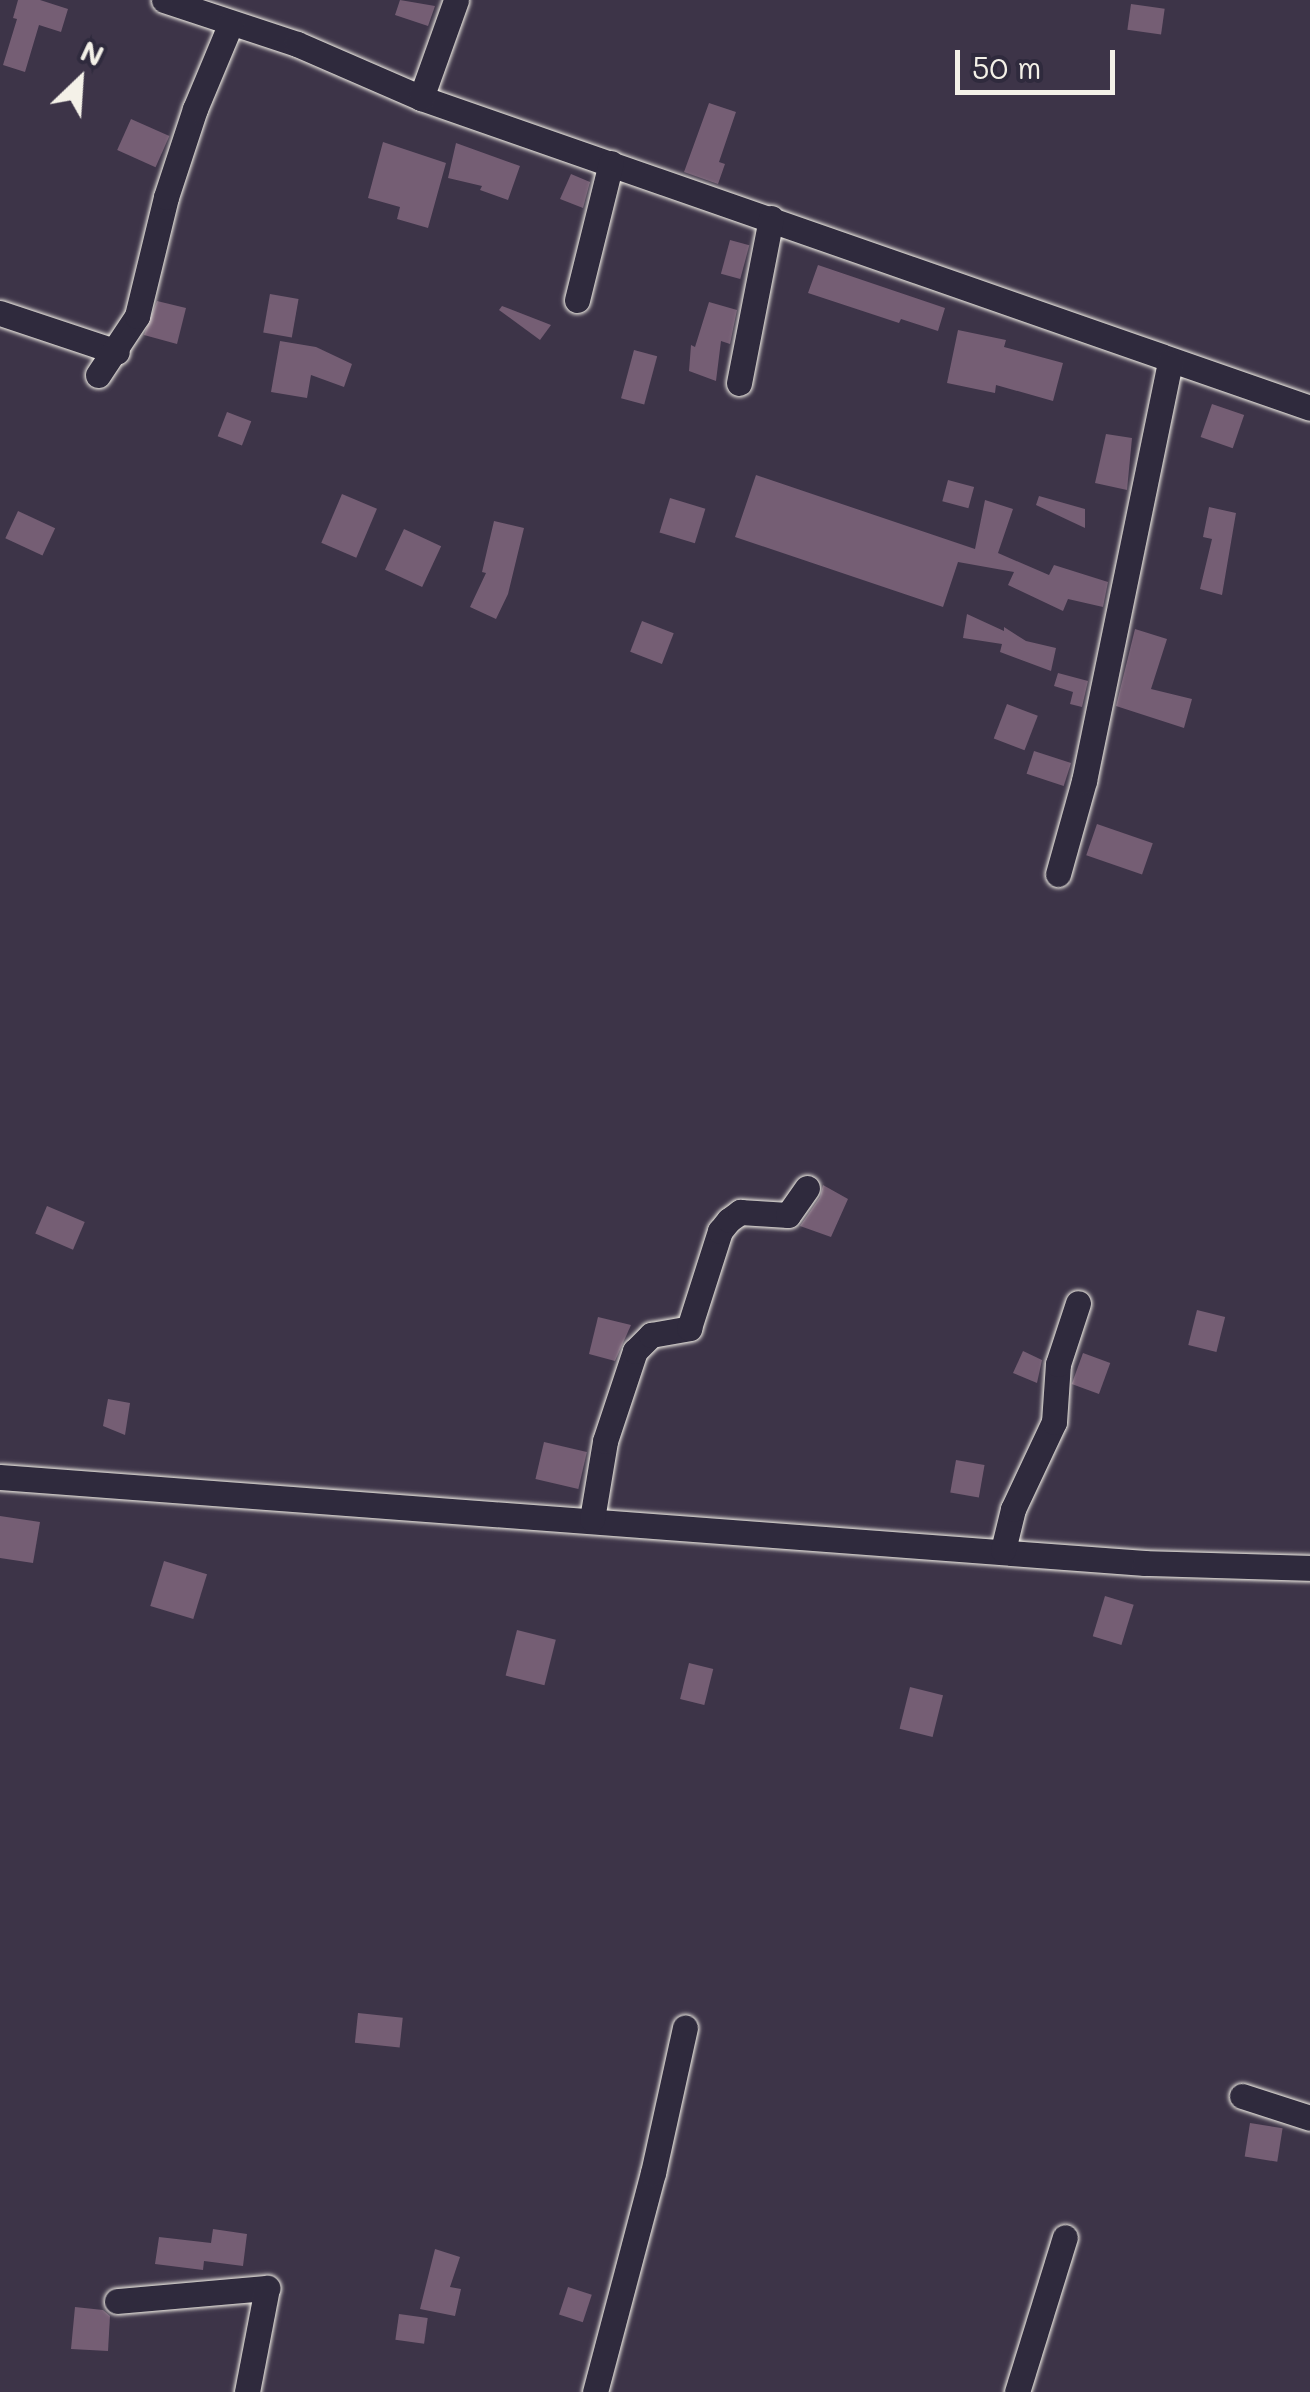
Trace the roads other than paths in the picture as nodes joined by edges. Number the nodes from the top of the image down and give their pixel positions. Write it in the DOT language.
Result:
graph roads {
  1 [pos="164,0"];
  2 [pos="456,0"];
  3 [pos="231,22"];
  4 [pos="421,98"];
  5 [pos="611,163"];
  6 [pos="772,218"];
  7 [pos="576,300"];
  8 [pos="0,312"];
  9 [pos="117,352"];
  10 [pos="1170,361"];
  11 [pos="98,375"];
  12 [pos="739,383"];
  13 [pos="1310,408"];
  14 [pos="1058,874"];
  15 [pos="807,1188"];
  16 [pos="1078,1303"];
  17 [pos="0,1477"];
  18 [pos="592,1519"];
  19 [pos="1003,1550"];
  20 [pos="1310,1568"];
  21 [pos="684,2027"];
  22 [pos="1242,2096"];
  23 [pos="1310,2118"];
  24 [pos="1064,2237"];
  25 [pos="117,2300"];
  26 [pos="247,2392"];
  27 [pos="595,2392"];
  28 [pos="1017,2392"];
  1 -- 3 [label="street"];
  2 -- 4 [label="street"];
  3 -- 4 [label="street"];
  3 -- 9 [label="street"];
  4 -- 5 [label="street"];
  5 -- 6 [label="street"];
  5 -- 7 [label="street"];
  6 -- 10 [label="street"];
  6 -- 12 [label="street"];
  8 -- 9 [label="street"];
  9 -- 11 [label="street"];
  10 -- 13 [label="street"];
  10 -- 14 [label="street"];
  15 -- 18 [label="street"];
  16 -- 19 [label="street"];
  17 -- 18 [label="street"];
  18 -- 19 [label="street"];
  19 -- 20 [label="street"];
  21 -- 27 [label="street"];
  22 -- 23 [label="street"];
  24 -- 28 [label="street"];
  25 -- 26 [label="street"];
}
